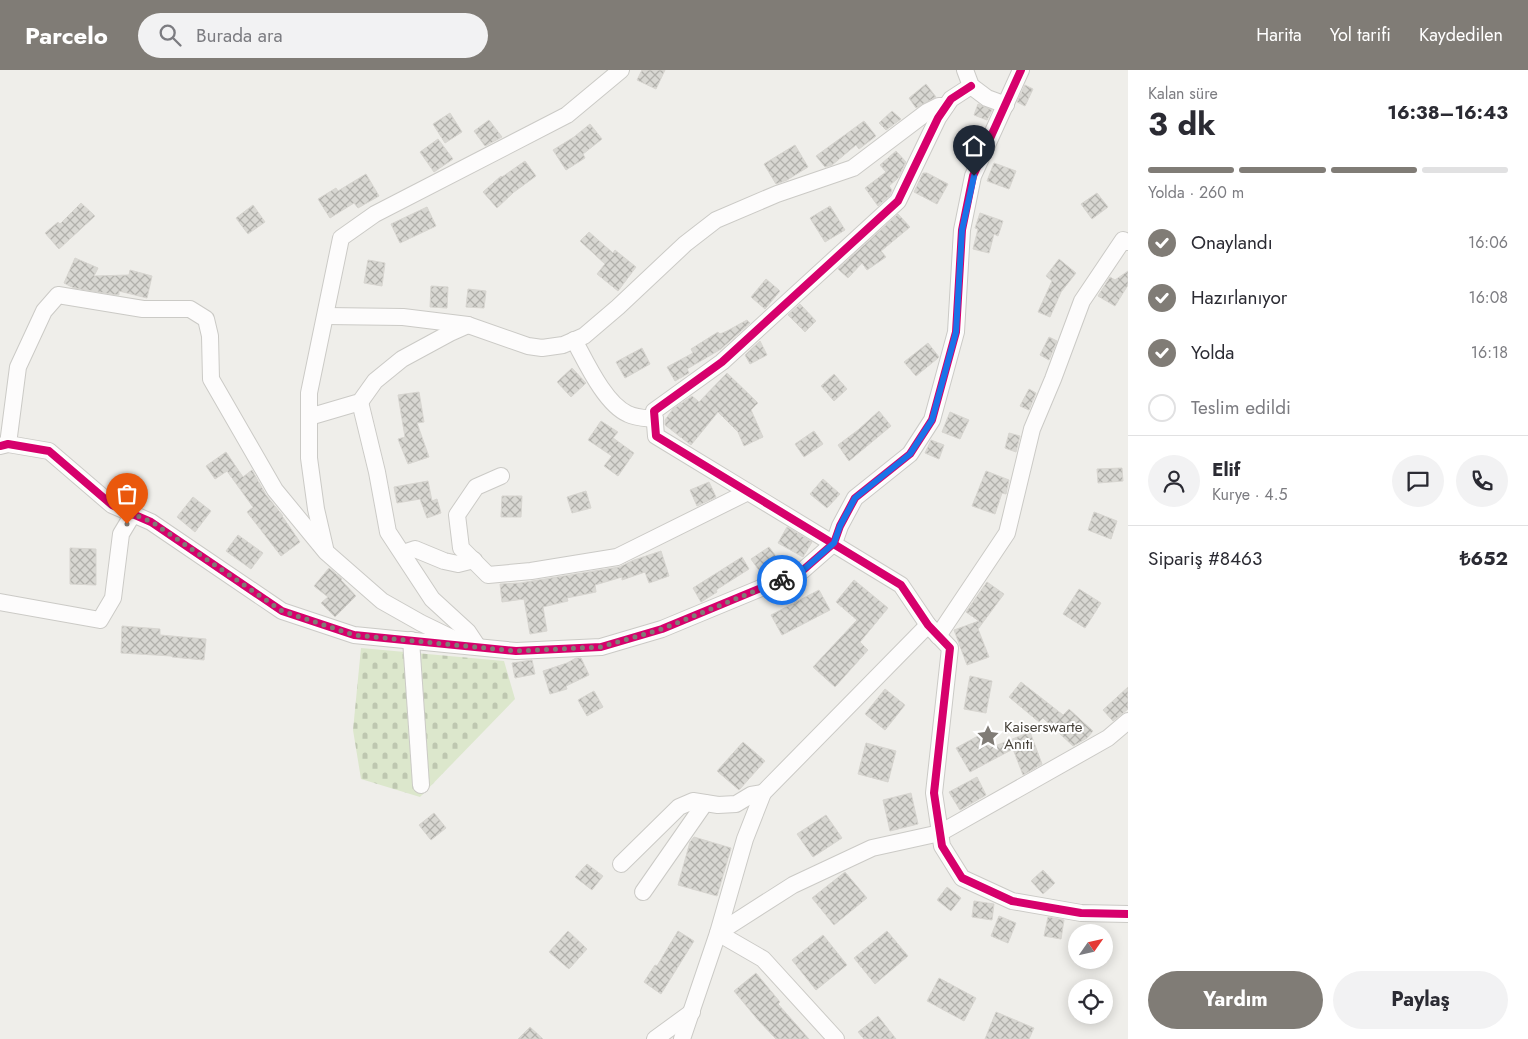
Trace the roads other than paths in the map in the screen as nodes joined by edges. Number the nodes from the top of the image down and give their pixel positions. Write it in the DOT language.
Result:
graph roads {
  1 [pos="622,70"];
  2 [pos="965,70"];
  3 [pos="1021,70"];
  4 [pos="971,86"];
  5 [pos="1006,105"];
  6 [pos="946,106"];
  7 [pos="1128,242"];
  8 [pos="326,316"];
  9 [pos="468,325"];
  10 [pos="574,340"];
  11 [pos="360,402"];
  12 [pos="309,417"];
  13 [pos="654,419"];
  14 [pos="4,445"];
  15 [pos="501,476"];
  16 [pos="748,492"];
  17 [pos="133,514"];
  18 [pos="834,543"];
  19 [pos="326,552"];
  20 [pos="403,553"];
  21 [pos="474,560"];
  22 [pos="0,602"];
  23 [pos="933,631"];
  24 [pos="411,640"];
  25 [pos="472,646"];
  26 [pos="1128,721"];
  27 [pos="421,785"];
  28 [pos="763,794"];
  29 [pos="704,803"];
  30 [pos="940,833"];
  31 [pos="621,864"];
  32 [pos="643,892"];
  33 [pos="1128,914"];
  34 [pos="718,933"];
  35 [pos="692,1012"];
  36 [pos="654,1039"];
  37 [pos="682,1039"];
  38 [pos="836,1039"];
  1 -- 8 [label="street"];
  2 -- 4 [label="street"];
  3 -- 5 [label="street"];
  4 -- 5 [label="street"];
  4 -- 6 [label="street"];
  5 -- 18 [label="street"];
  6 -- 10 [label="street"];
  6 -- 13 [label="street"];
  7 -- 23 [label="street"];
  8 -- 9 [label="street"];
  8 -- 12 [label="street"];
  9 -- 10 [label="street"];
  9 -- 11 [label="street"];
  10 -- 13 [label="street"];
  11 -- 12 [label="street"];
  11 -- 20 [label="street"];
  12 -- 19 [label="street"];
  13 -- 16 [label="street"];
  14 -- 17 [label="street"];
  14 -- 19 [label="street"];
  15 -- 21 [label="street"];
  16 -- 18 [label="street"];
  16 -- 21 [label="street"];
  17 -- 22 [label="street"];
  17 -- 24 [label="street"];
  18 -- 23 [label="street"];
  18 -- 25 [label="street"];
  19 -- 25 [label="street"];
  20 -- 21 [label="street"];
  20 -- 25 [label="street"];
  23 -- 28 [label="street"];
  23 -- 30 [label="street"];
  24 -- 25 [label="street"];
  24 -- 27 [label="street"];
  26 -- 30 [label="street"];
  28 -- 29 [label="street"];
  28 -- 34 [label="street"];
  29 -- 31 [label="street"];
  29 -- 32 [label="street"];
  30 -- 33 [label="street"];
  30 -- 34 [label="street"];
  34 -- 35 [label="street"];
  34 -- 38 [label="street"];
  35 -- 36 [label="street"];
  35 -- 37 [label="street"];
}
